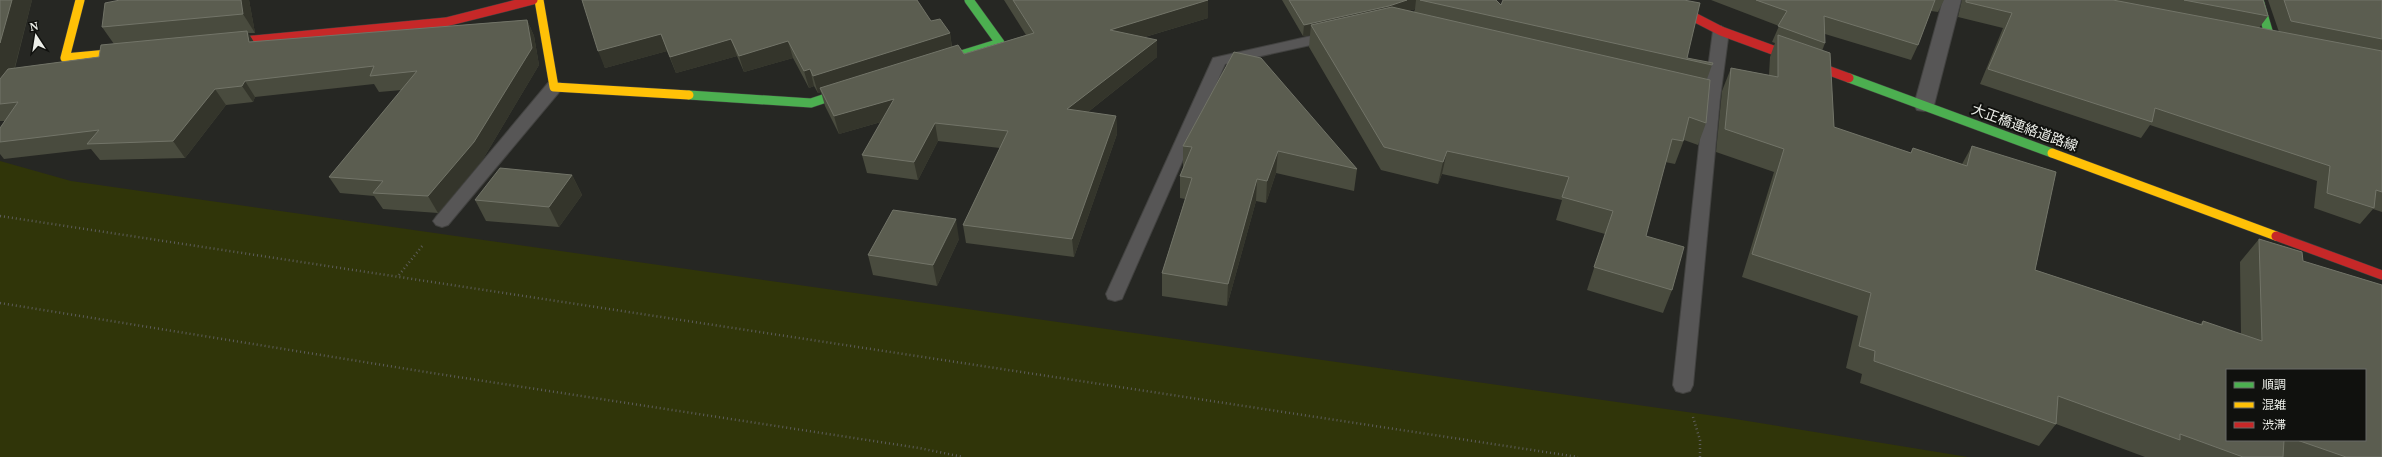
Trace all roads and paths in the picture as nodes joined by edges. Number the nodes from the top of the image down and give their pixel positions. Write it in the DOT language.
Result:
graph roads {
  1 [pos="80,0"];
  2 [pos="533,0"];
  3 [pos="539,0"];
  4 [pos="969,0"];
  5 [pos="1661,0"];
  6 [pos="1952,0"];
  7 [pos="2259,0"];
  8 [pos="1721,31"];
  9 [pos="1350,32"];
  10 [pos="2248,36"];
  11 [pos="216,44"];
  12 [pos="136,51"];
  13 [pos="924,67"];
  14 [pos="554,87"];
  15 [pos="1666,87"];
  16 [pos="856,88"];
  17 [pos="1712,98"];
  18 [pos="1924,105"];
  19 [pos="0,216"];
  20 [pos="442,221"];
  21 [pos="427,241"];
  22 [pos="398,275"];
  23 [pos="2382,275"];
  24 [pos="1115,294"];
  25 [pos="0,303"];
  26 [pos="1683,385"];
  27 [pos="1700,440"];
  28 [pos="963,457"];
  29 [pos="1578,457"];
  30 [pos="1700,457"];
  1 -- 12 [label="street"];
  2 -- 11 [label="street"];
  3 -- 14 [label="street"];
  4 -- 13 [label="street"];
  5 -- 8 [label="street, 大正橋連絡道路線"];
  6 -- 18 [label="street"];
  7 -- 10 [label="street"];
  8 -- 17 [label="lane"];
  8 -- 18 [label="street, 大正橋連絡道路線"];
  9 -- 24 [label="lane"];
  14 -- 16 [label="street"];
  14 -- 20 [label="lane"];
  15 -- 17 [label="lane"];
  17 -- 26 [label="lane"];
  18 -- 23 [label="street, 大正橋連絡道路線"];
  19 -- 22 [label="path"];
  21 -- 22 [label="path"];
  22 -- 29 [label="path"];
  25 -- 28 [label="path"];
  27 -- 30 [label="path"];
}
